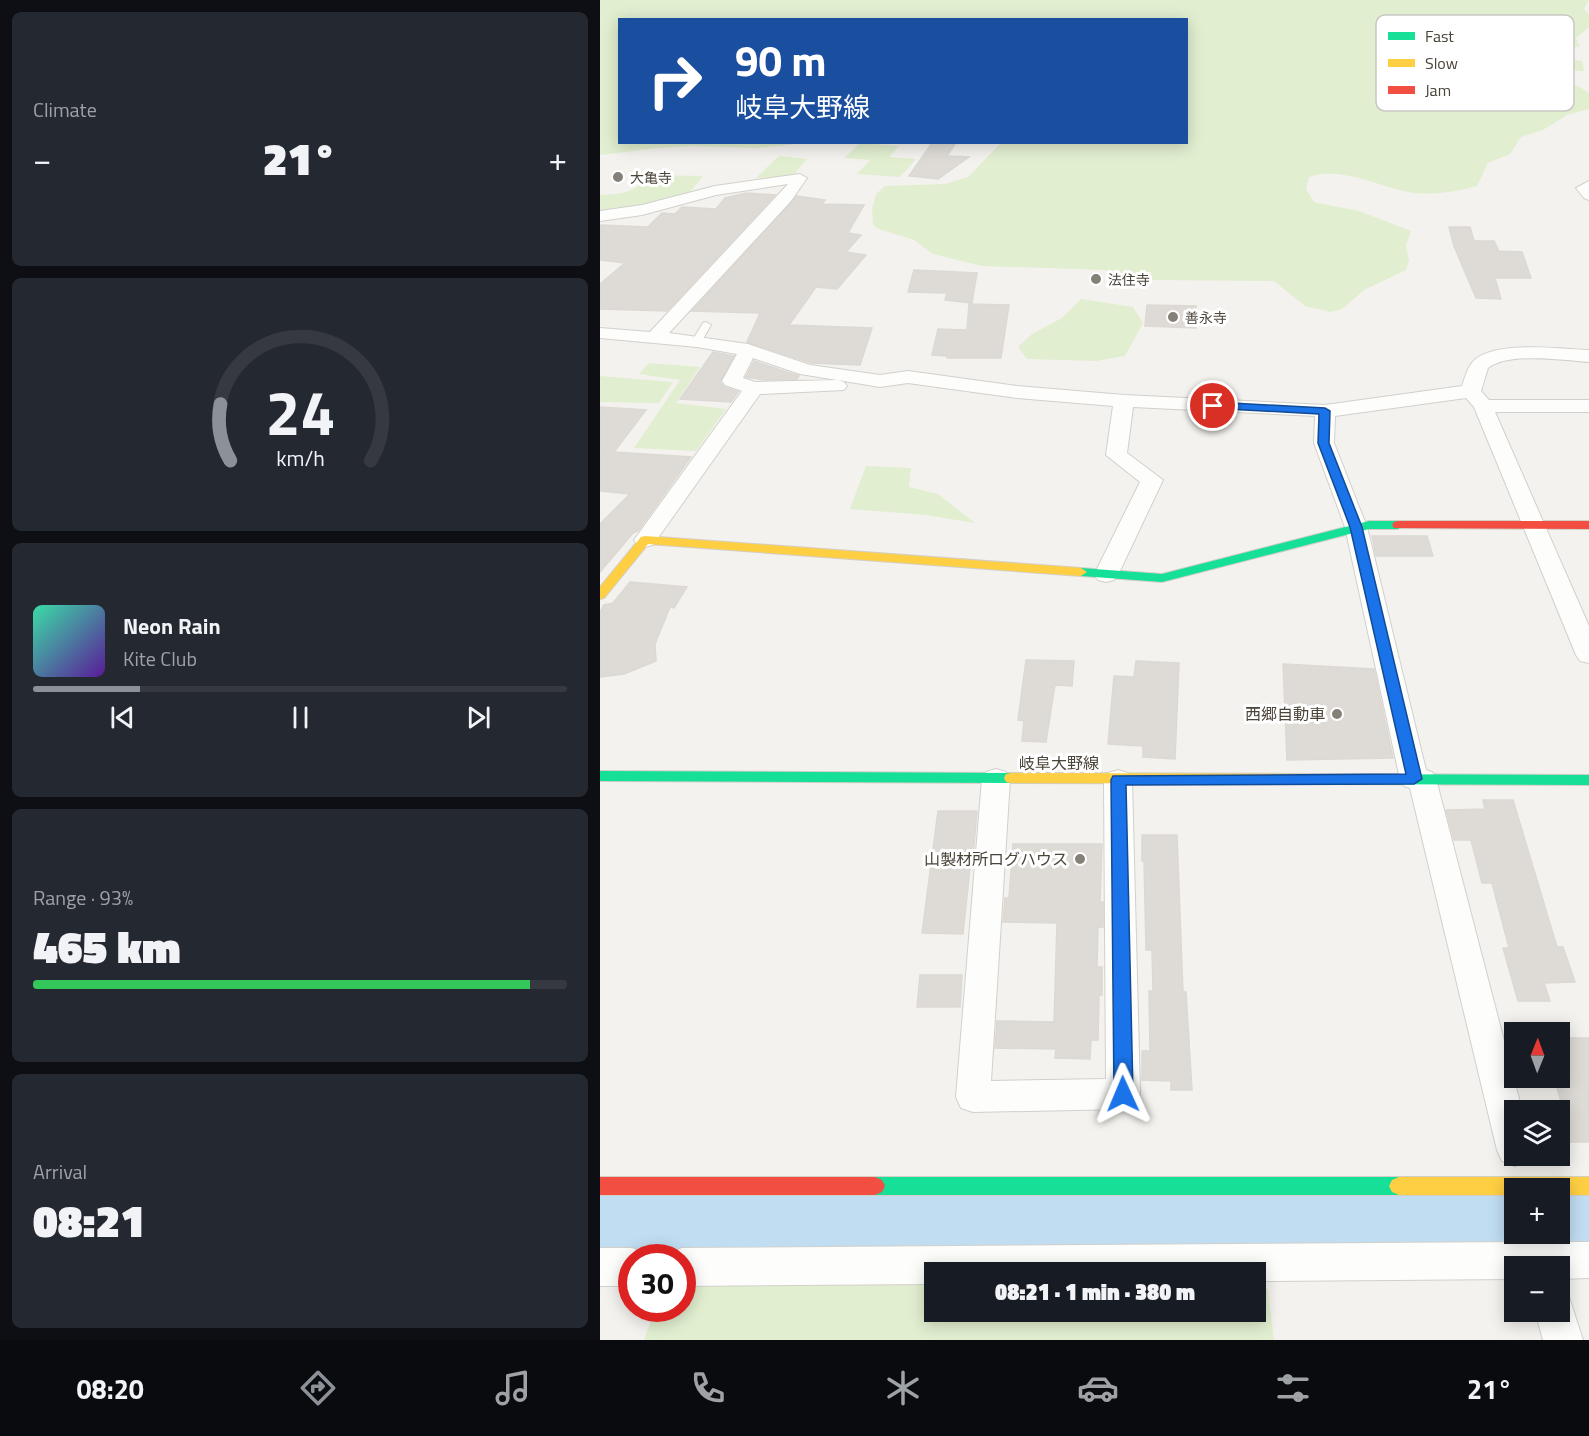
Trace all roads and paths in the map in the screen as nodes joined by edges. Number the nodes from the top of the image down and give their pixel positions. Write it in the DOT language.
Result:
graph roads {
  1 [pos="1589,185"];
  2 [pos="1589,195"];
  3 [pos="600,216"];
  4 [pos="600,333"];
  5 [pos="655,337"];
  6 [pos="748,350"];
  7 [pos="1589,356"];
  8 [pos="880,381"];
  9 [pos="754,388"];
  10 [pos="1477,399"];
  11 [pos="1124,401"];
  12 [pos="1589,406"];
  13 [pos="1325,411"];
  14 [pos="1532,525"];
  15 [pos="1589,525"];
  16 [pos="1356,527"];
  17 [pos="645,540"];
  18 [pos="1106,575"];
  19 [pos="600,594"];
  20 [pos="1589,655"];
  21 [pos="600,776"];
  22 [pos="996,779"];
  23 [pos="1418,779"];
  24 [pos="1118,780"];
  25 [pos="1589,780"];
  26 [pos="1504,1108"];
  27 [pos="1521,1176"];
  28 [pos="600,1186"];
  29 [pos="1589,1186"];
  30 [pos="1541,1254"];
  31 [pos="1589,1260"];
  32 [pos="600,1267"];
  33 [pos="618,1267"];
  34 [pos="696,1267"];
  35 [pos="1558,1322"];
  36 [pos="1563,1340"];
  1 -- 2 [label="street"];
  3 -- 5 [label="street"];
  4 -- 5 [label="street"];
  5 -- 6 [label="street"];
  6 -- 8 [label="street"];
  6 -- 9 [label="street"];
  7 -- 10 [label="street"];
  8 -- 9 [label="street"];
  8 -- 11 [label="street"];
  9 -- 17 [label="street"];
  10 -- 12 [label="street"];
  10 -- 13 [label="street"];
  10 -- 14 [label="street"];
  11 -- 13 [label="street"];
  11 -- 18 [label="street"];
  13 -- 16 [label="street"];
  14 -- 15 [label="street"];
  14 -- 16 [label="street"];
  14 -- 20 [label="street"];
  16 -- 18 [label="street"];
  16 -- 23 [label="street"];
  17 -- 18 [label="street"];
  17 -- 19 [label="street"];
  21 -- 22 [label="street, 岐阜大野線"];
  22 -- 24 [label="street, 岐阜大野線"];
  22 -- 24 [label="street"];
  23 -- 24 [label="street, 岐阜大野線"];
  23 -- 25 [label="street, 岐阜大野線"];
  23 -- 26 [label="street"];
  27 -- 28 [label="street"];
  27 -- 29 [label="street"];
  30 -- 31 [label="street"];
  30 -- 34 [label="street"];
  32 -- 33 [label="street"];
  35 -- 36 [label="street"];
}
